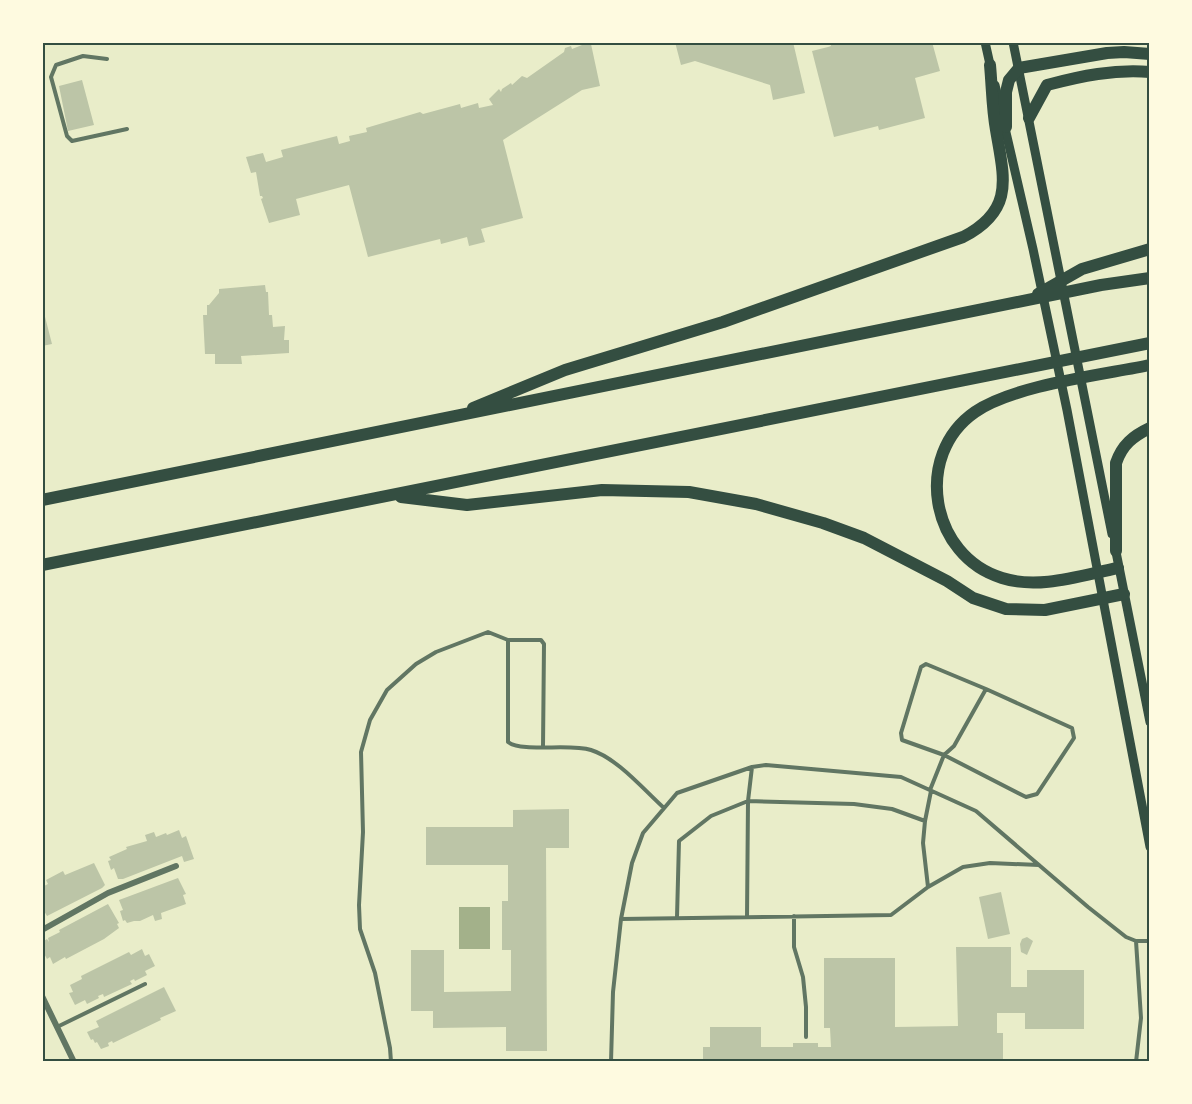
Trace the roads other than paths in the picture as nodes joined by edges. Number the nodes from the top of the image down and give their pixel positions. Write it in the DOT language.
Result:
graph roads {
  1 [pos="985,42"];
  2 [pos="1013,42"];
  3 [pos="1150,54"];
  4 [pos="107,59"];
  5 [pos="990,65"];
  6 [pos="1019,69"];
  7 [pos="1150,72"];
  8 [pos="1029,118"];
  9 [pos="1006,127"];
  10 [pos="127,129"];
  11 [pos="1150,249"];
  12 [pos="1150,278"];
  13 [pos="1027,300"];
  14 [pos="1150,343"];
  15 [pos="1150,365"];
  16 [pos="446,419"];
  17 [pos="1150,428"];
  18 [pos="391,496"];
  19 [pos="42,500"];
  20 [pos="1116,551"];
  21 [pos="42,565"];
  22 [pos="1118,568"];
  23 [pos="1098,572"];
  24 [pos="1124,594"];
  25 [pos="1103,599"];
  26 [pos="508,640"];
  27 [pos="987,689"];
  28 [pos="1150,722"];
  29 [pos="543,747"];
  30 [pos="945,755"];
  31 [pos="752,766"];
  32 [pos="931,790"];
  33 [pos="748,801"];
  34 [pos="664,808"];
  35 [pos="925,821"];
  36 [pos="1150,847"];
  37 [pos="1040,865"];
  38 [pos="176,866"];
  39 [pos="928,887"];
  40 [pos="794,916"];
  41 [pos="677,917"];
  42 [pos="747,917"];
  43 [pos="621,919"];
  44 [pos="42,930"];
  45 [pos="1136,941"];
  46 [pos="1150,941"];
  47 [pos="145,984"];
  48 [pos="42,996"];
  49 [pos="57,1027"];
  50 [pos="806,1037"];
  51 [pos="73,1060"];
  52 [pos="64,1062"];
  53 [pos="391,1062"];
  54 [pos="611,1062"];
  55 [pos="1136,1062"];
  1 -- 5 [label="main road"];
  2 -- 6 [label="main road"];
  3 -- 6 [label="highway"];
  4 -- 10 [label="lane"];
  5 -- 9 [label="main road"];
  5 -- 16 [label="highway"];
  6 -- 8 [label="main road"];
  6 -- 9 [label="highway"];
  7 -- 8 [label="highway"];
  8 -- 20 [label="main road"];
  9 -- 23 [label="main road"];
  11 -- 13 [label="highway"];
  12 -- 13 [label="highway"];
  13 -- 16 [label="highway"];
  14 -- 18 [label="highway"];
  15 -- 23 [label="highway"];
  16 -- 19 [label="highway"];
  17 -- 20 [label="highway"];
  18 -- 21 [label="highway"];
  18 -- 25 [label="highway"];
  20 -- 22 [label="main road"];
  22 -- 23 [label="highway"];
  22 -- 24 [label="main road"];
  23 -- 25 [label="main road"];
  24 -- 25 [label="highway"];
  24 -- 28 [label="main road"];
  25 -- 36 [label="main road"];
  26 -- 29 [label="lane"];
  26 -- 29 [label="lane"];
  26 -- 53 [label="lane"];
  27 -- 30 [label="lane"];
  27 -- 30 [label="lane"];
  27 -- 30 [label="lane"];
  29 -- 34 [label="lane"];
  30 -- 32 [label="lane"];
  31 -- 32 [label="lane"];
  31 -- 33 [label="lane"];
  31 -- 34 [label="lane"];
  32 -- 35 [label="lane"];
  32 -- 37 [label="lane"];
  33 -- 35 [label="lane"];
  33 -- 41 [label="lane"];
  33 -- 42 [label="lane"];
  34 -- 43 [label="lane"];
  35 -- 39 [label="lane"];
  37 -- 39 [label="lane"];
  37 -- 45 [label="lane"];
  38 -- 44 [label="street"];
  39 -- 40 [label="lane"];
  40 -- 42 [label="lane"];
  40 -- 50 [label="lane"];
  41 -- 42 [label="lane"];
  41 -- 43 [label="lane"];
  43 -- 54 [label="lane"];
  45 -- 46 [label="lane"];
  45 -- 55 [label="lane"];
  47 -- 49 [label="lane"];
  48 -- 49 [label="street"];
  49 -- 51 [label="street"];
  51 -- 52 [label="street"];
}
